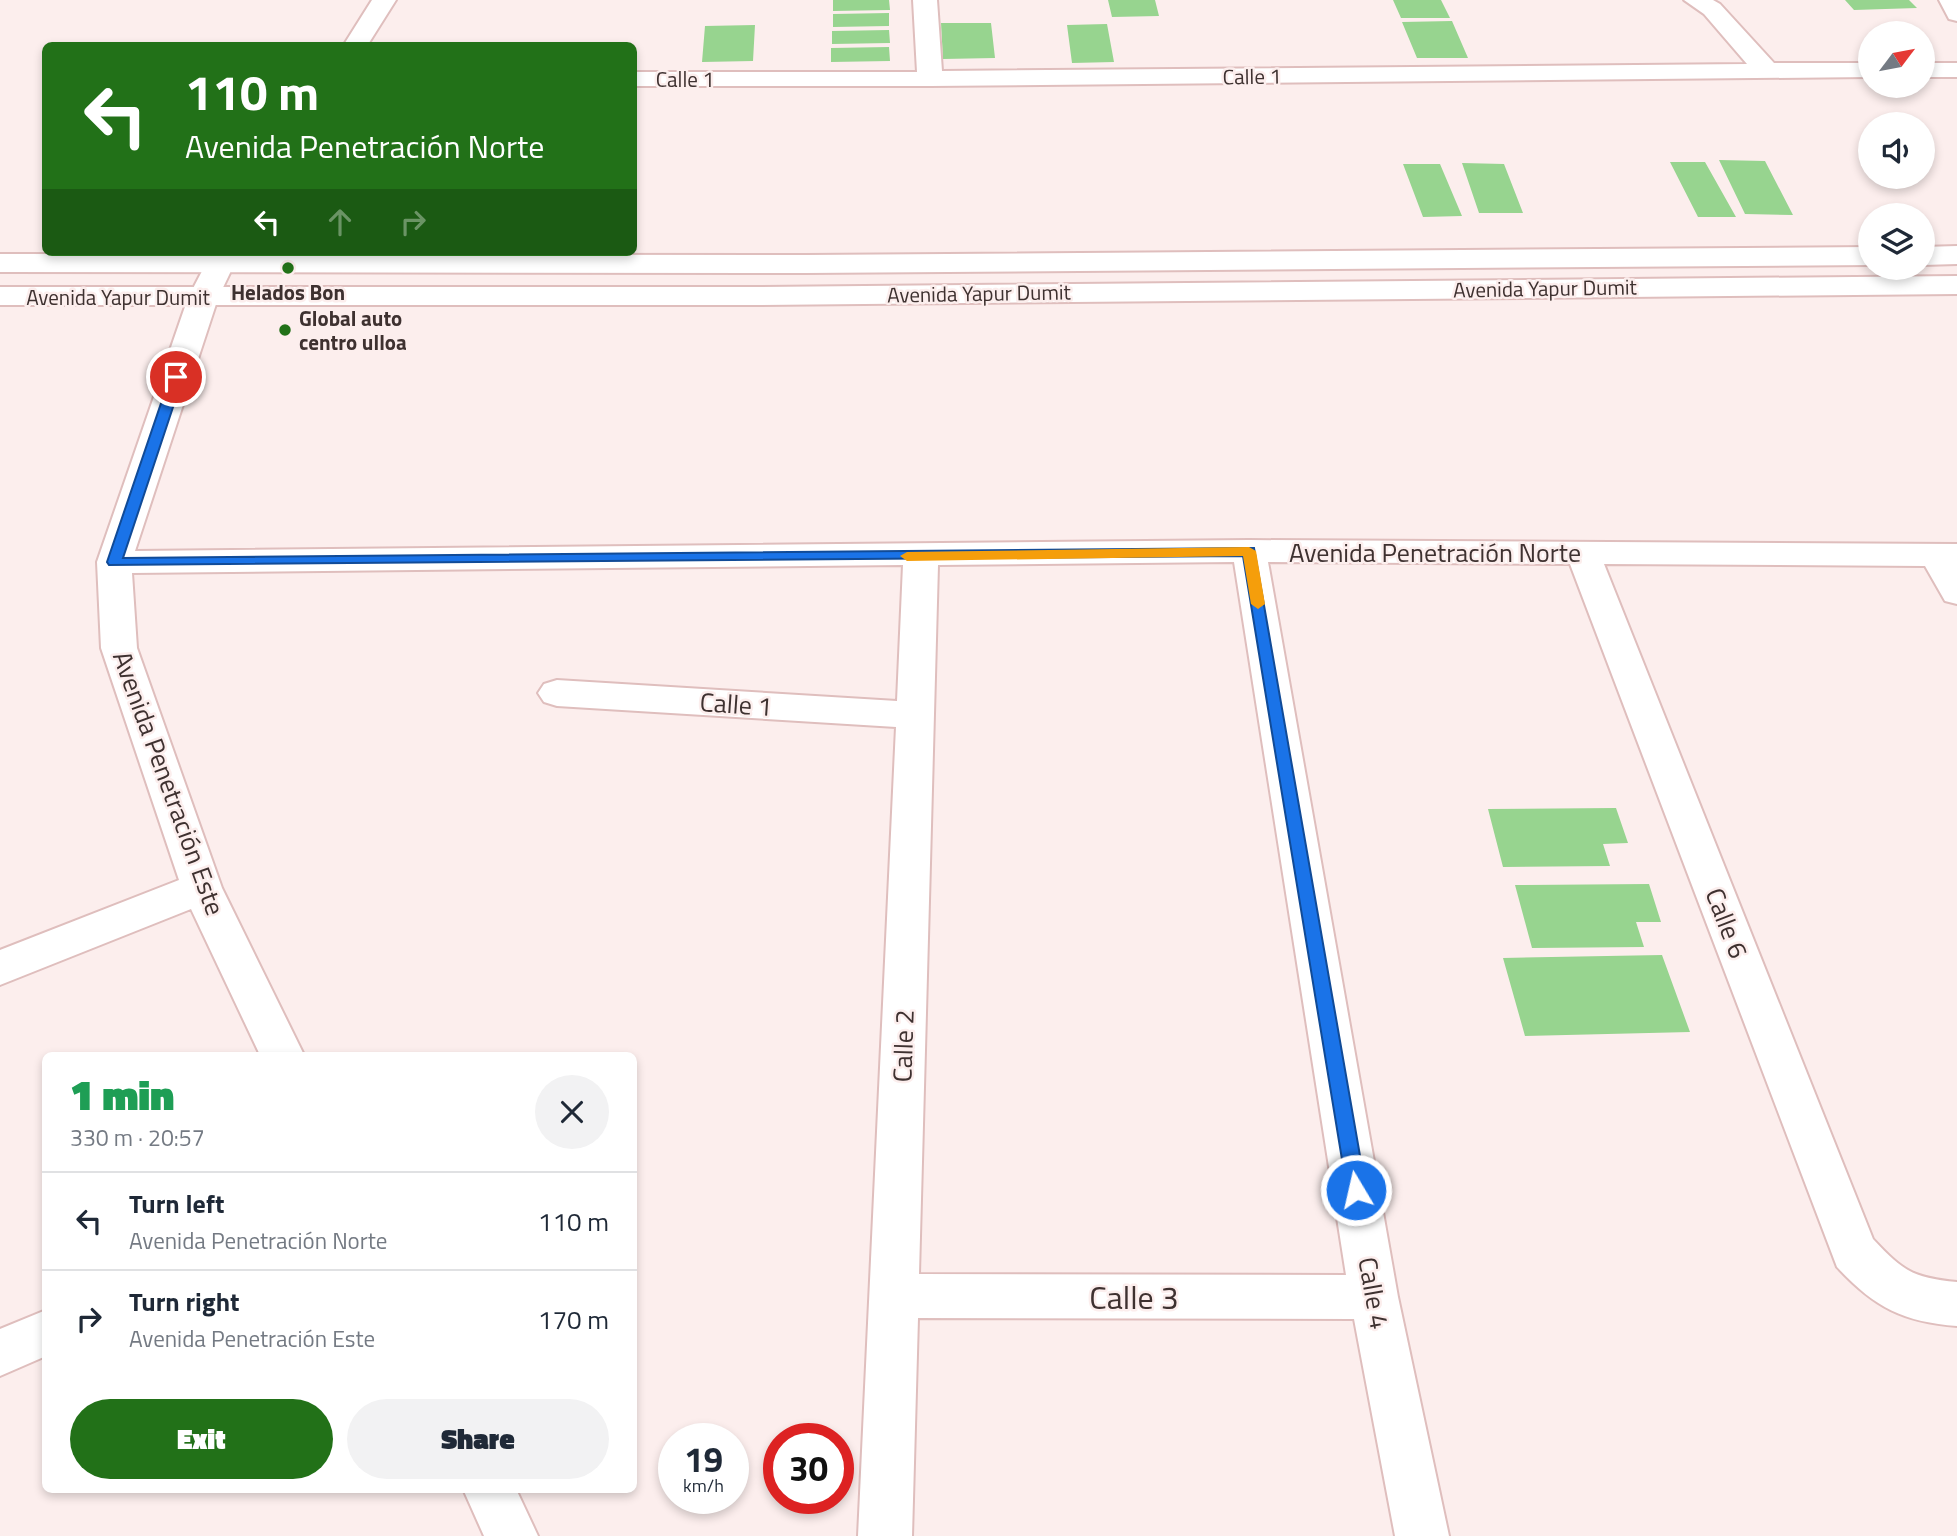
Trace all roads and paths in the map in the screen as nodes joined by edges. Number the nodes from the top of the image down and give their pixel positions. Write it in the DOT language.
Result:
graph roads {
  1 [pos="384,0"];
  2 [pos="925,0"];
  3 [pos="1696,0"];
  4 [pos="1951,0"];
  5 [pos="1957,14"];
  6 [pos="358,42"];
  7 [pos="1766,70"];
  8 [pos="1858,70"];
  9 [pos="1936,70"];
  10 [pos="1957,70"];
  11 [pos="637,79"];
  12 [pos="930,79"];
  13 [pos="1858,256"];
  14 [pos="1935,256"];
  15 [pos="1957,256"];
  16 [pos="223,258"];
  17 [pos="0,263"];
  18 [pos="1957,285"];
  19 [pos="0,296"];
  20 [pos="203,298"];
  21 [pos="1249,551"];
  22 [pos="1583,553"];
  23 [pos="1947,555"];
  24 [pos="921,556"];
  25 [pos="114,562"];
  26 [pos="1957,593"];
  27 [pos="557,693"];
  28 [pos="915,715"];
  29 [pos="202,888"];
  30 [pos="0,968"];
  31 [pos="281,1052"];
  32 [pos="894,1296"];
  33 [pos="1374,1297"];
  34 [pos="1957,1304"];
  35 [pos="42,1334"];
  36 [pos="0,1353"];
  37 [pos="491,1493"];
  38 [pos="511,1536"];
  39 [pos="885,1536"];
  40 [pos="1422,1536"];
  1 -- 6 [label="street"];
  2 -- 12 [label="street"];
  3 -- 7 [label="street"];
  4 -- 5 [label="street"];
  7 -- 8 [label="street, Calle 1"];
  7 -- 12 [label="street, Calle 1"];
  9 -- 10 [label="street"];
  11 -- 12 [label="street, Calle 1"];
  13 -- 16 [label="street, Avenida Yapur Dumit"];
  14 -- 15 [label="street"];
  16 -- 17 [label="street, Avenida Yapur Dumit"];
  16 -- 20 [label="street, Avenida Penetración Este"];
  18 -- 20 [label="street, Avenida Yapur Dumit"];
  19 -- 20 [label="street, Avenida Yapur Dumit"];
  20 -- 25 [label="street, Avenida Penetración Este"];
  21 -- 22 [label="street, Avenida Penetración Norte"];
  21 -- 24 [label="street, Avenida Penetración Norte"];
  21 -- 33 [label="street, Calle 4"];
  22 -- 23 [label="street, Avenida Penetración Norte"];
  22 -- 34 [label="street, Calle 6"];
  23 -- 26 [label="street"];
  24 -- 25 [label="street, Avenida Penetración Norte"];
  24 -- 28 [label="street, Calle 2"];
  25 -- 29 [label="street, Avenida Penetración Este"];
  27 -- 28 [label="street, Calle 1"];
  28 -- 32 [label="street, Calle 2"];
  29 -- 30 [label="street"];
  29 -- 31 [label="street, Avenida Penetración Este"];
  32 -- 33 [label="street, Calle 3"];
  32 -- 39 [label="street, Calle 2"];
  33 -- 40 [label="street, Calle 4"];
  35 -- 36 [label="street"];
  37 -- 38 [label="street"];
}
